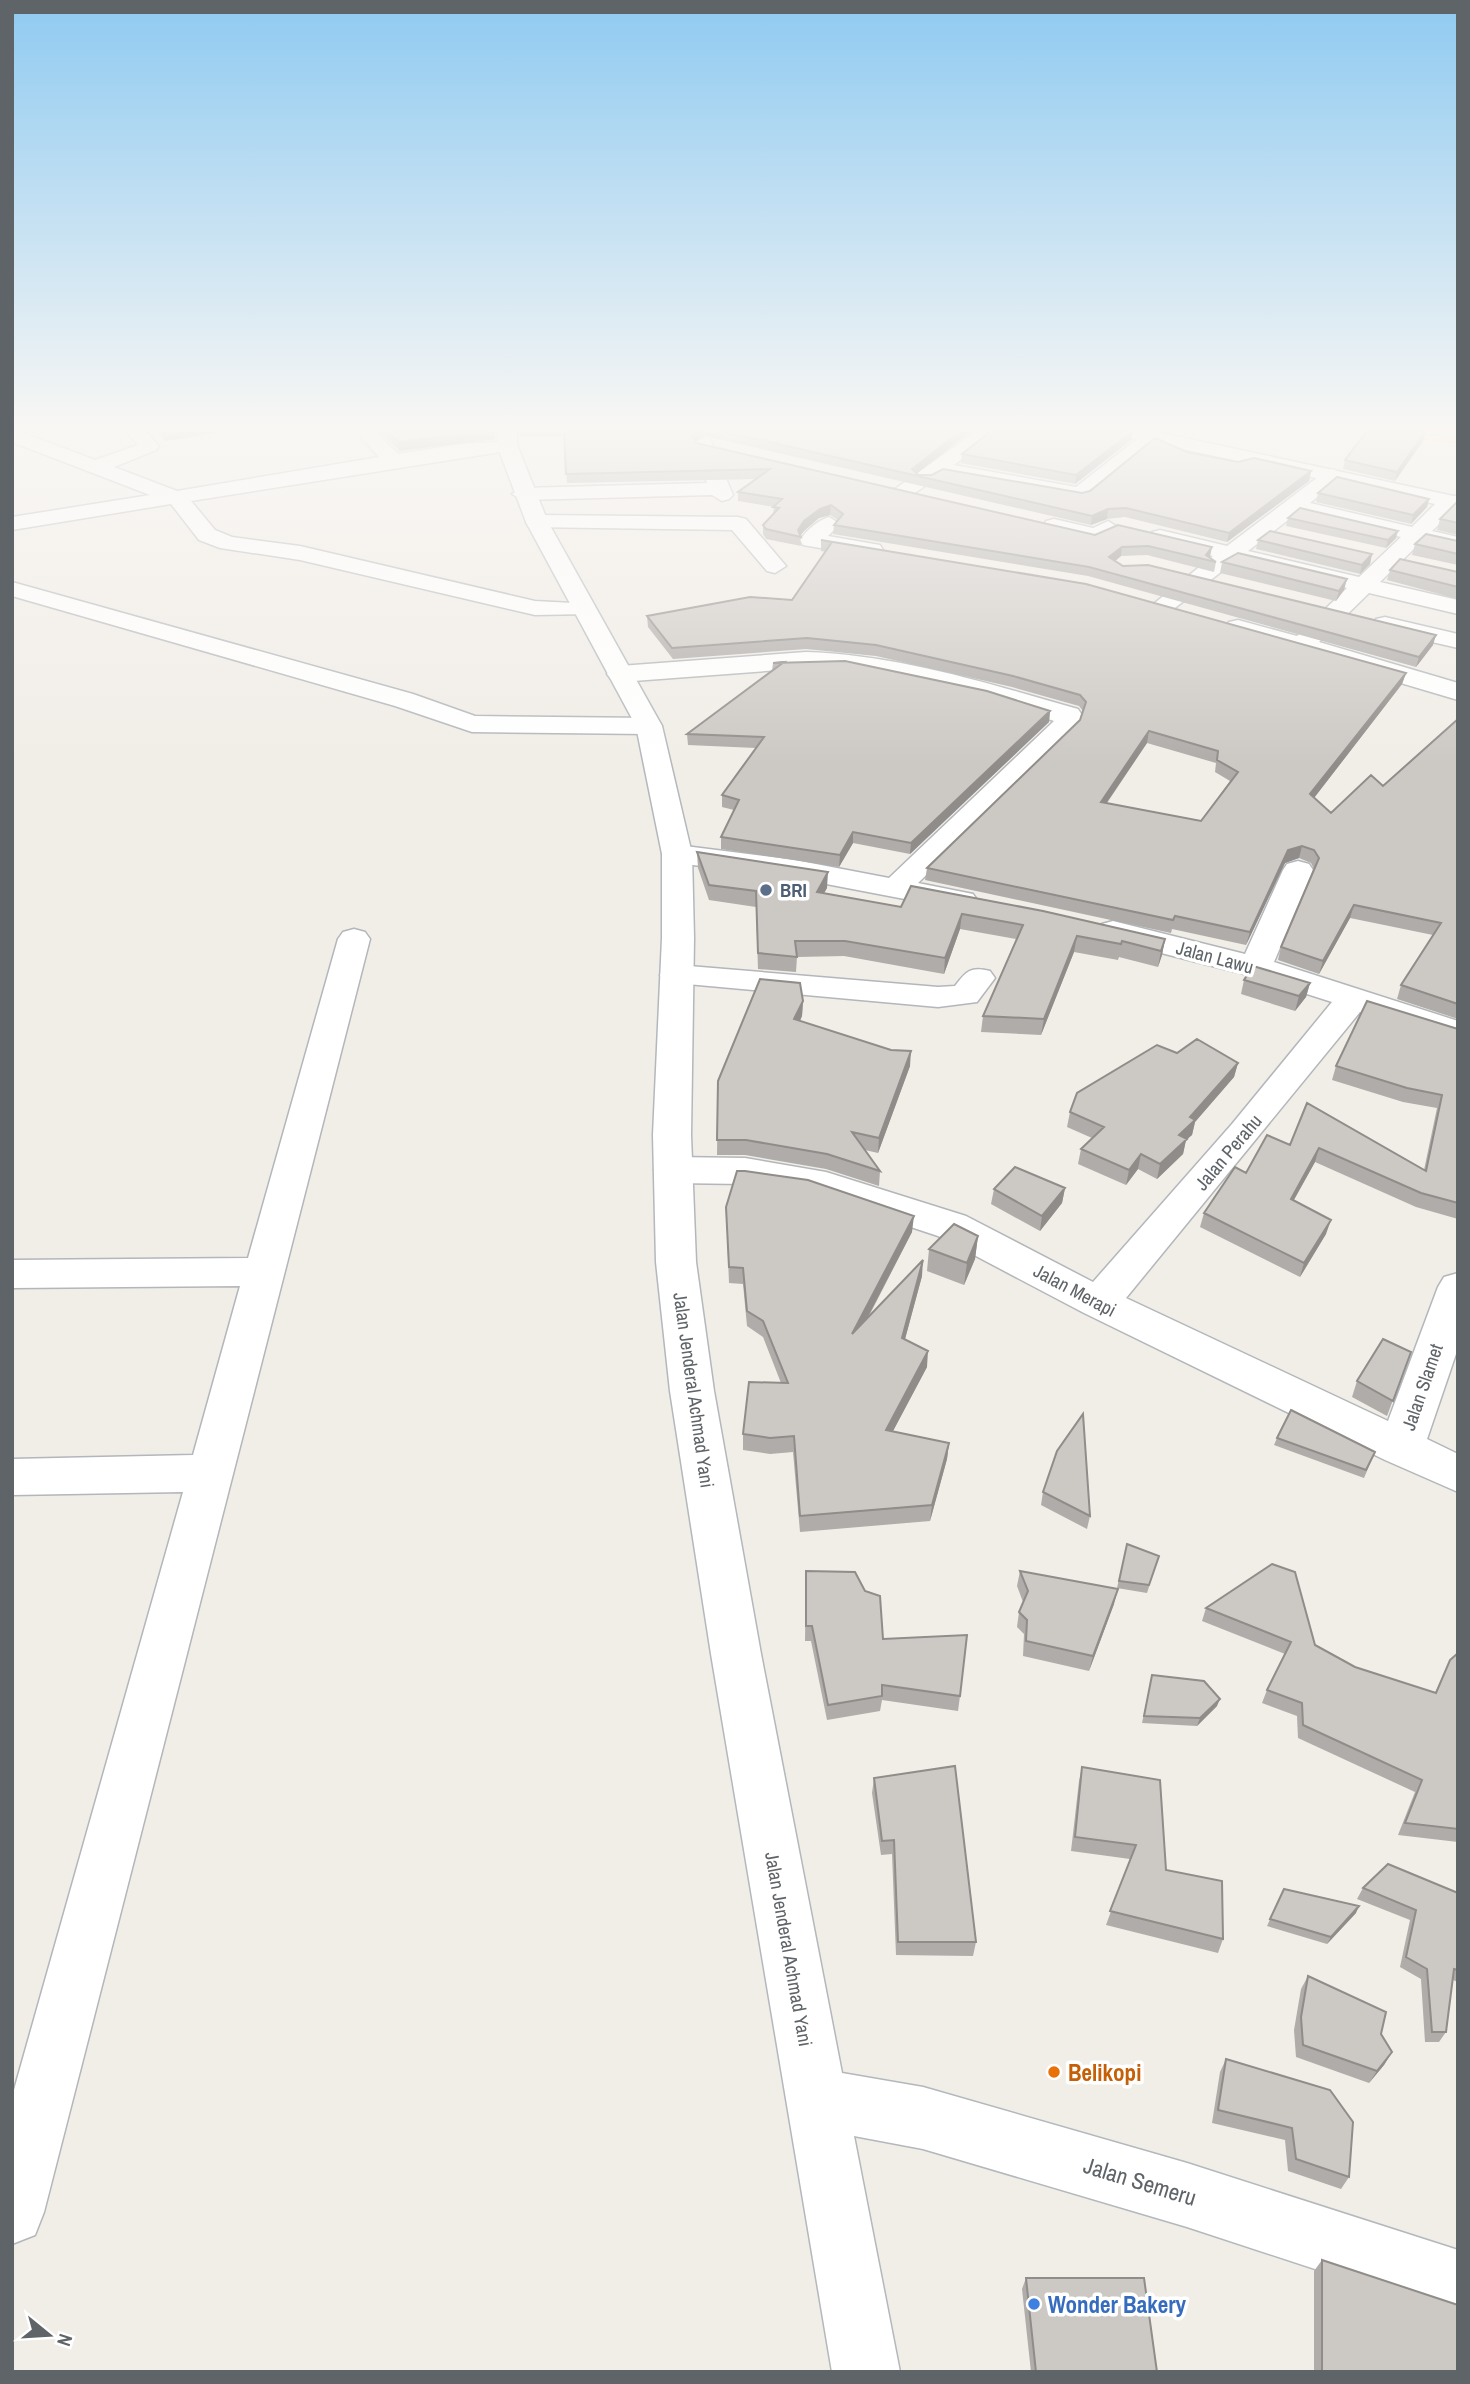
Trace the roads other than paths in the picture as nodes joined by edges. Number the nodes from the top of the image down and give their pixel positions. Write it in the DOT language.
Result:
graph roads {
  1 [pos="230,543"];
  2 [pos="555,543"];
  3 [pos="755,543"];
  4 [pos="866,543"];
  5 [pos="1187,543"];
  6 [pos="1247,543"];
  7 [pos="1409,543"];
  8 [pos="896,545"];
  9 [pos="1364,552"];
  10 [pos="1231,554"];
  11 [pos="1391,559"];
  12 [pos="1416,565"];
  13 [pos="775,566"];
  14 [pos="1175,573"];
  15 [pos="1199,579"];
  16 [pos="1224,585"];
  17 [pos="1364,585"];
  18 [pos="12,589"];
  19 [pos="1312,607"];
  20 [pos="1458,607"];
  21 [pos="584,609"];
  22 [pos="1188,613"];
  23 [pos="1337,613"];
  24 [pos="1213,621"];
  25 [pos="1458,641"];
  26 [pos="1302,644"];
  27 [pos="620,674"];
  28 [pos="1458,692"];
  29 [pos="649,726"];
  30 [pos="677,854"];
  31 [pos="1298,870"];
  32 [pos="896,888"];
  33 [pos="992,907"];
  34 [pos="1087,926"];
  35 [pos="354,939"];
  36 [pos="1256,967"];
  37 [pos="677,975"];
  38 [pos="978,978"];
  39 [pos="1354,998"];
  40 [pos="1458,1031"];
  41 [pos="673,1170"];
  42 [pos="264,1272"];
  43 [pos="12,1274"];
  44 [pos="1458,1287"];
  45 [pos="1099,1303"];
  46 [pos="1401,1448"];
  47 [pos="211,1473"];
  48 [pos="1458,1474"];
  49 [pos="12,1477"];
  50 [pos="816,2099"];
  51 [pos="12,2212"];
  52 [pos="1458,2283"];
  53 [pos="866,2372"];
  1 -- 21 [label="street"];
  2 -- 21 [label="street, Jalan Jenderal Achmad Yani"];
  3 -- 13 [label="street"];
  4 -- 8 [label="street"];
  5 -- 10 [label="street"];
  6 -- 10 [label="street"];
  7 -- 11 [label="street"];
  9 -- 11 [label="street"];
  10 -- 15 [label="street"];
  10 -- 17 [label="street"];
  11 -- 12 [label="street"];
  11 -- 17 [label="street"];
  14 -- 15 [label="street"];
  15 -- 16 [label="street"];
  15 -- 22 [label="street"];
  17 -- 20 [label="street"];
  17 -- 23 [label="street"];
  18 -- 29 [label="street"];
  19 -- 23 [label="street"];
  21 -- 27 [label="street, Jalan Jenderal Achmad Yani"];
  23 -- 25 [label="street"];
  23 -- 26 [label="street"];
  24 -- 26 [label="street"];
  26 -- 28 [label="street"];
  27 -- 29 [label="street, Jalan Jenderal Achmad Yani"];
  27 -- 32 [label="street"];
  29 -- 30 [label="street, Jalan Jenderal Achmad Yani"];
  30 -- 32 [label="street"];
  30 -- 37 [label="street, Jalan Jenderal Achmad Yani"];
  31 -- 36 [label="street"];
  32 -- 33 [label="street"];
  34 -- 36 [label="street, Jalan Lawu"];
  35 -- 42 [label="street"];
  36 -- 39 [label="street, Jalan Lawu"];
  37 -- 38 [label="street"];
  37 -- 41 [label="street, Jalan Jenderal Achmad Yani"];
  39 -- 40 [label="street, Jalan Lawu"];
  39 -- 45 [label="street, Jalan Perahu"];
  41 -- 45 [label="street, Jalan Merapi"];
  41 -- 50 [label="street, Jalan Jenderal Achmad Yani"];
  42 -- 43 [label="street"];
  42 -- 47 [label="street"];
  44 -- 46 [label="street, Jalan Slamet"];
  45 -- 46 [label="street, Jalan Merapi"];
  46 -- 48 [label="street, Jalan Merapi"];
  47 -- 49 [label="street"];
  47 -- 51 [label="street"];
  50 -- 52 [label="street, Jalan Semeru"];
  50 -- 53 [label="street, Jalan Jenderal Achmad Yani"];
}
